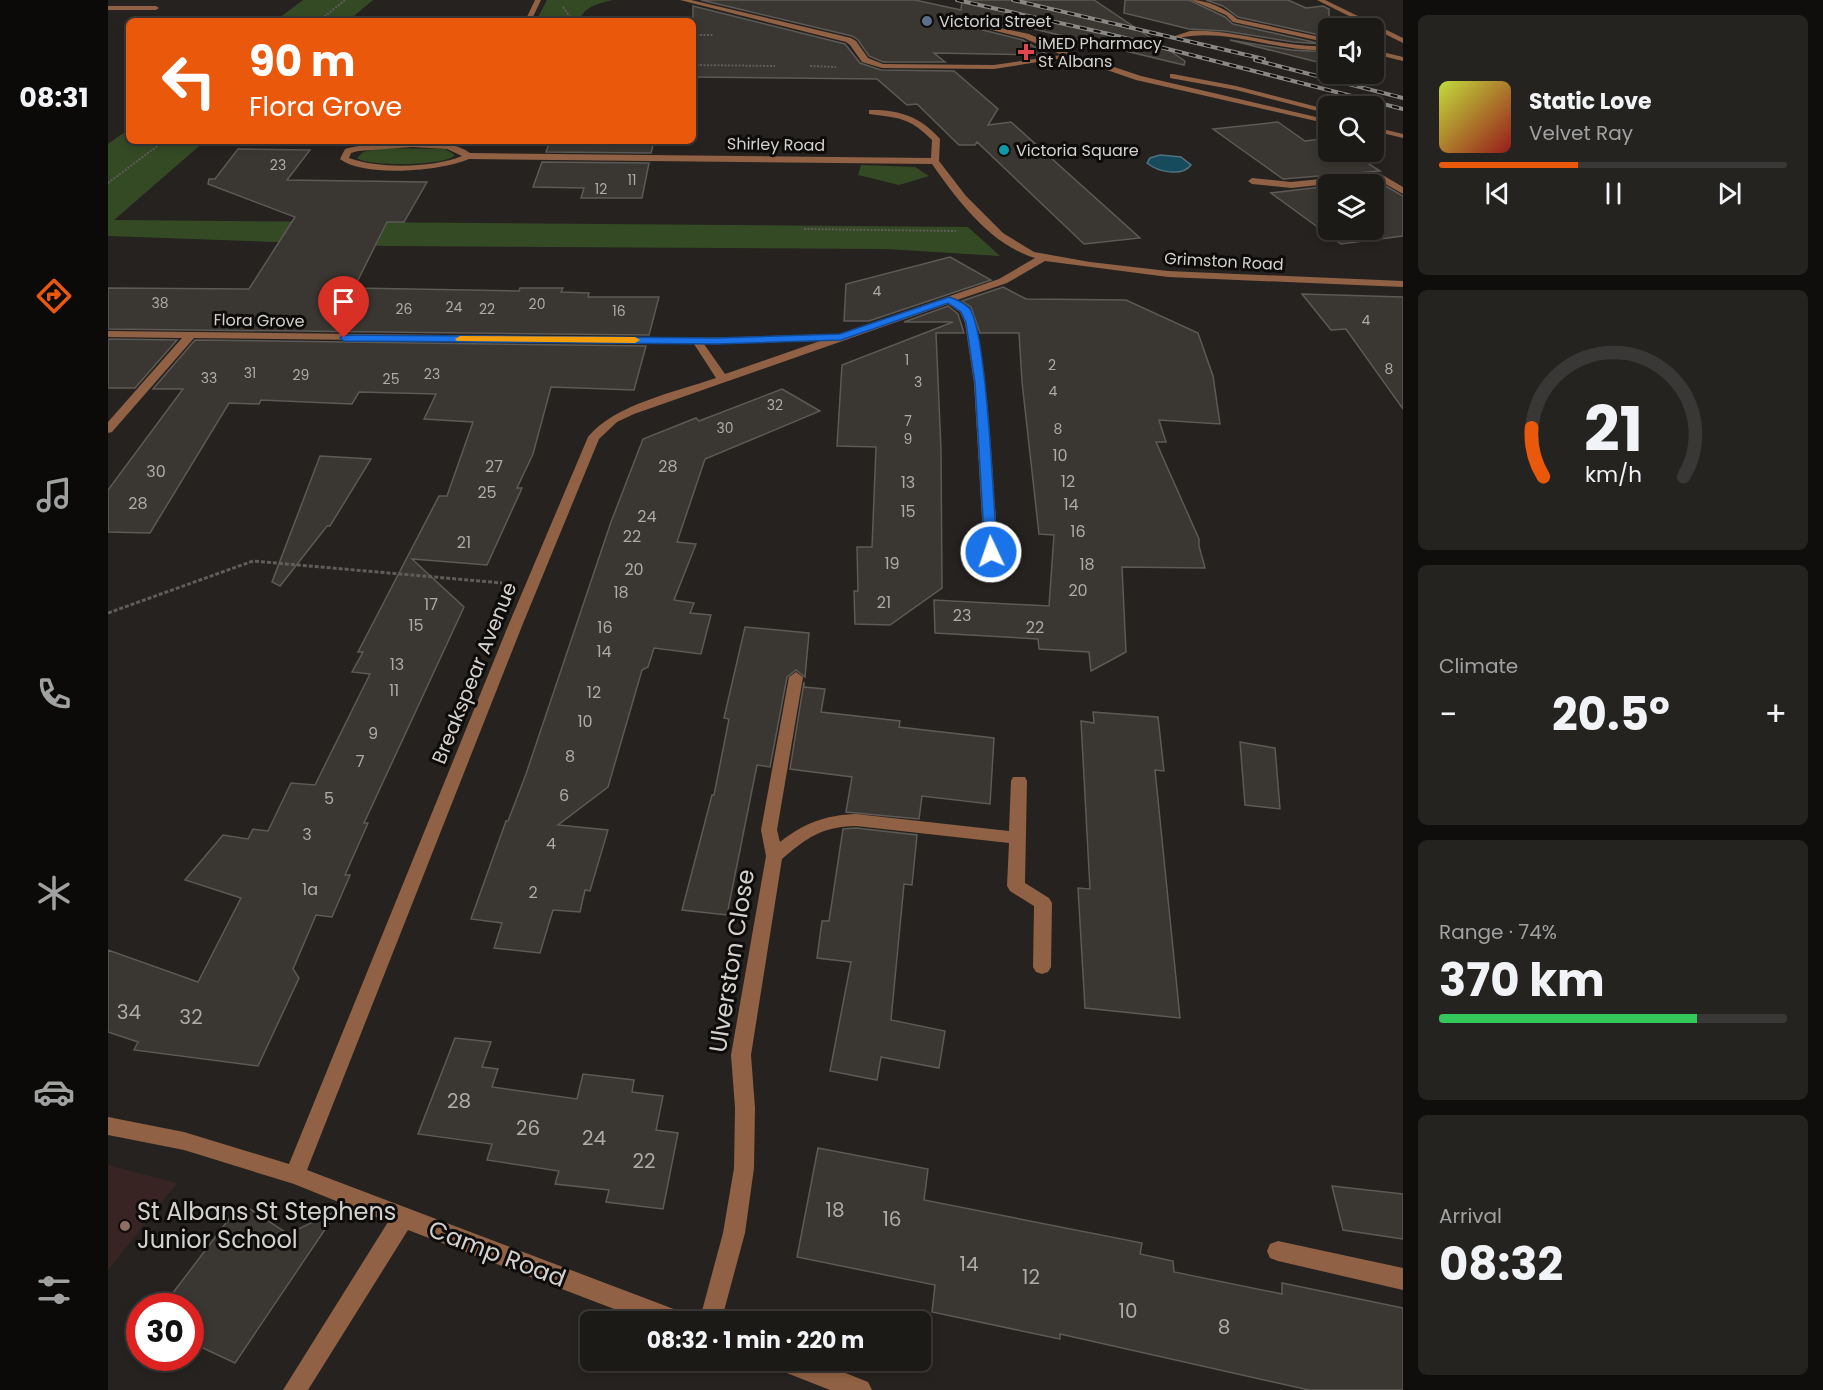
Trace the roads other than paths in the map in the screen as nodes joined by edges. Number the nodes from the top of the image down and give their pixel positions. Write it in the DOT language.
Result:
graph roads {
  1 [pos="538,0"];
  2 [pos="683,0"];
  3 [pos="1194,0"];
  4 [pos="1332,0"];
  5 [pos="1322,1"];
  6 [pos="108,8"];
  7 [pos="156,8"];
  8 [pos="529,18"];
  9 [pos="982,26"];
  10 [pos="1179,36"];
  11 [pos="1318,40"];
  12 [pos="1403,41"];
  13 [pos="1318,48"];
  14 [pos="1384,54"];
  15 [pos="1069,55"];
  16 [pos="1403,58"];
  17 [pos="1125,72"];
  18 [pos="1318,109"];
  19 [pos="872,112"];
  20 [pos="1318,119"];
  21 [pos="1384,131"];
  22 [pos="1403,136"];
  23 [pos="468,156"];
  24 [pos="935,161"];
  25 [pos="1252,181"];
  26 [pos="1403,191"];
  27 [pos="1044,257"];
  28 [pos="1403,284"];
  29 [pos="949,300"];
  30 [pos="108,334"];
  31 [pos="190,336"];
  32 [pos="841,337"];
  33 [pos="697,341"];
  34 [pos="722,378"];
  35 [pos="108,429"];
  36 [pos="991,552"];
  37 [pos="796,677"];
  38 [pos="1019,781"];
  39 [pos="1018,838"];
  40 [pos="774,856"];
  41 [pos="1042,967"];
  42 [pos="108,1126"];
  43 [pos="295,1175"];
  44 [pos="403,1218"];
  45 [pos="1278,1251"];
  46 [pos="1403,1279"];
  47 [pos="650,1311"];
  48 [pos="713,1311"];
  49 [pos="811,1371"];
  50 [pos="295,1390"];
  51 [pos="860,1390"];
  1 -- 8 [label="street"];
  2 -- 15 [label="street"];
  3 -- 11 [label="street"];
  4 -- 5 [label="street"];
  5 -- 12 [label="street"];
  6 -- 7 [label="street"];
  9 -- 15 [label="street"];
  10 -- 13 [label="street"];
  14 -- 16 [label="street"];
  15 -- 17 [label="street"];
  17 -- 18 [label="street"];
  17 -- 20 [label="street"];
  19 -- 24 [label="street"];
  21 -- 22 [label="street"];
  23 -- 23 [label="street, Shirley Road"];
  23 -- 24 [label="street, Shirley Road"];
  24 -- 27 [label="street"];
  25 -- 26 [label="street"];
  27 -- 28 [label="street, Grimston Road"];
  27 -- 29 [label="street, Flora Grove"];
  29 -- 32 [label="street, Flora Grove"];
  29 -- 36 [label="street"];
  30 -- 31 [label="street, Flora Grove"];
  31 -- 33 [label="street, Flora Grove"];
  31 -- 35 [label="street"];
  32 -- 33 [label="street, Flora Grove"];
  32 -- 34 [label="street, Breakspear Avenue"];
  33 -- 34 [label="street"];
  34 -- 43 [label="street, Breakspear Avenue"];
  37 -- 40 [label="street, Ulverston Close"];
  38 -- 39 [label="street"];
  39 -- 40 [label="street, Ulverston Close"];
  39 -- 41 [label="street"];
  40 -- 48 [label="street, Ulverston Close"];
  42 -- 43 [label="street, Camp Road"];
  43 -- 44 [label="street, Camp Road"];
  44 -- 47 [label="street, Camp Road"];
  44 -- 50 [label="street"];
  45 -- 46 [label="street"];
  49 -- 51 [label="street"];
}
